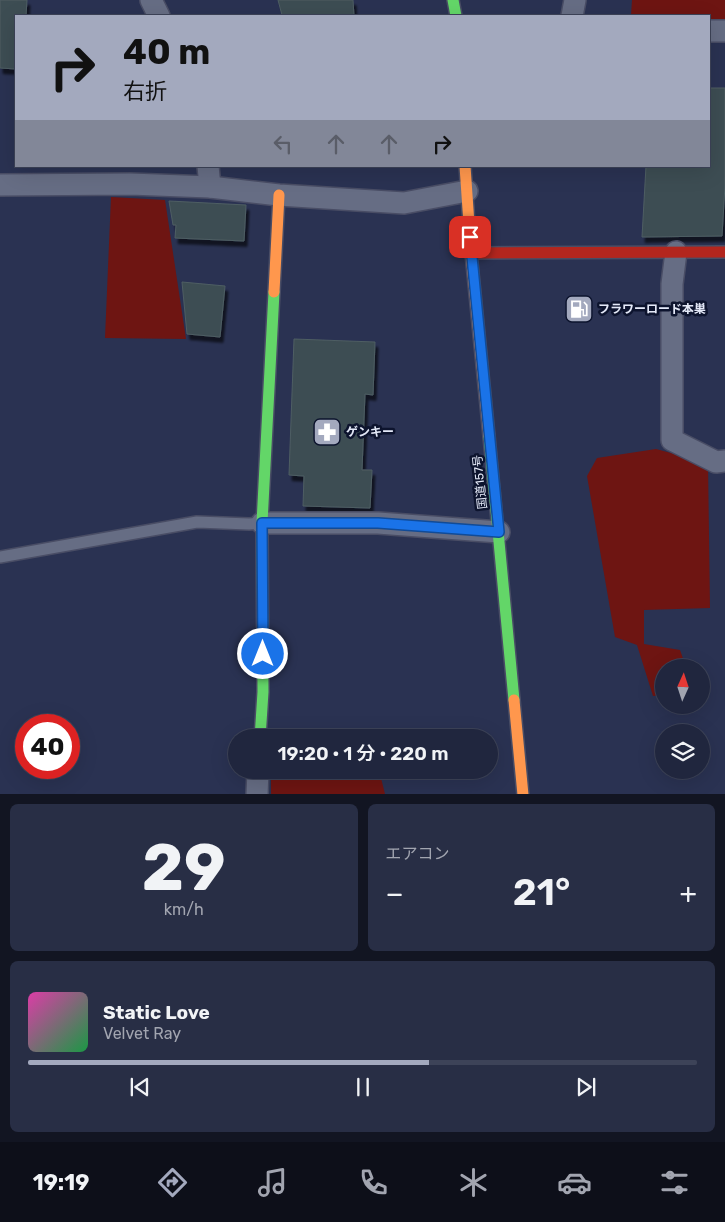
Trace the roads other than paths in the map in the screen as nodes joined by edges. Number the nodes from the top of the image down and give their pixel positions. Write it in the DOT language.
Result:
graph roads {
  1 [pos="150,0"];
  2 [pos="453,0"];
  3 [pos="575,0"];
  4 [pos="158,15"];
  5 [pos="456,15"];
  6 [pos="572,15"];
  7 [pos="710,31"];
  8 [pos="725,31"];
  9 [pos="465,167"];
  10 [pos="209,176"];
  11 [pos="0,185"];
  12 [pos="467,191"];
  13 [pos="279,194"];
  14 [pos="676,252"];
  15 [pos="725,252"];
  16 [pos="471,253"];
  17 [pos="725,461"];
  18 [pos="262,523"];
  19 [pos="499,532"];
  20 [pos="0,557"];
  21 [pos="261,729"];
  22 [pos="258,779"];
  23 [pos="257,794"];
  24 [pos="523,794"];
  1 -- 4 [label="street"];
  2 -- 5 [label="main road"];
  3 -- 6 [label="street"];
  7 -- 8 [label="street"];
  9 -- 12 [label="main road, 国道157号"];
  10 -- 11 [label="street"];
  10 -- 13 [label="street"];
  12 -- 13 [label="street"];
  12 -- 16 [label="main road, 国道157号"];
  13 -- 18 [label="main road"];
  14 -- 15 [label="main road"];
  14 -- 16 [label="main road"];
  14 -- 17 [label="street"];
  16 -- 19 [label="main road, 国道157号"];
  18 -- 19 [label="street"];
  18 -- 20 [label="lane"];
  18 -- 21 [label="main road"];
  19 -- 24 [label="main road, 国道157号"];
  22 -- 23 [label="street"];
}
